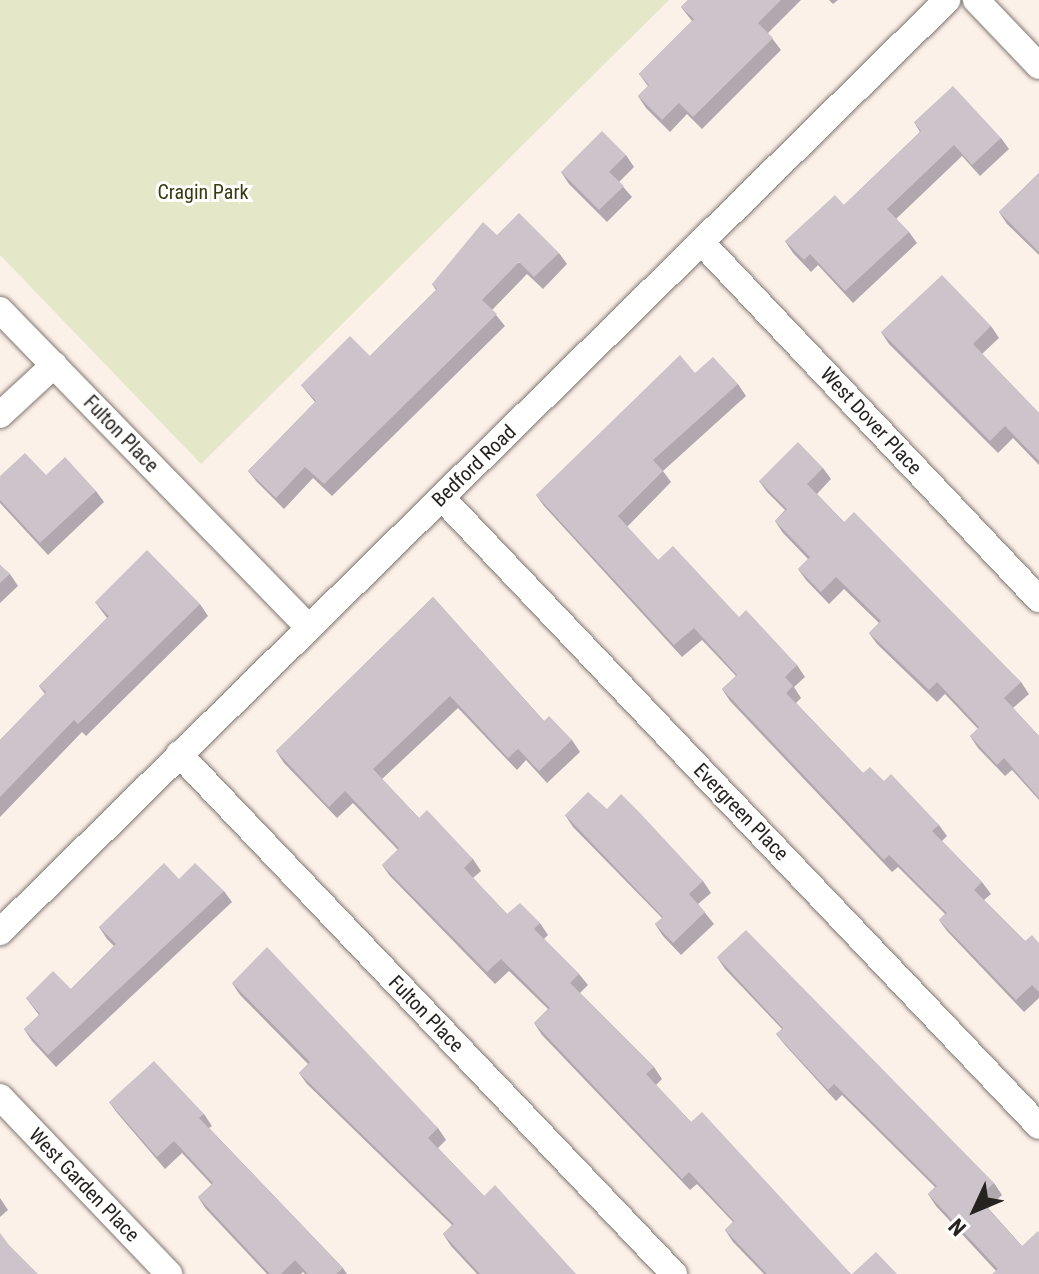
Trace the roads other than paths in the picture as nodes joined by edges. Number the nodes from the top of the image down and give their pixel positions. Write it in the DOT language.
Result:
graph roads {
  1 [pos="947,0"];
  2 [pos="976,0"];
  3 [pos="1039,66"];
  4 [pos="702,243"];
  5 [pos="0,310"];
  6 [pos="54,365"];
  7 [pos="0,415"];
  8 [pos="442,498"];
  9 [pos="1039,599"];
  10 [pos="309,628"];
  11 [pos="179,754"];
  12 [pos="0,932"];
  13 [pos="0,1097"];
  14 [pos="1039,1126"];
  15 [pos="169,1274"];
  16 [pos="674,1274"];
  1 -- 4 [label="street, Bedford Road"];
  2 -- 3 [label="street"];
  4 -- 8 [label="street, Bedford Road"];
  4 -- 9 [label="street, West Dover Place"];
  5 -- 6 [label="street, Fulton Place"];
  6 -- 7 [label="street"];
  6 -- 10 [label="street, Fulton Place"];
  8 -- 10 [label="street, Bedford Road"];
  8 -- 14 [label="street, Evergreen Place"];
  10 -- 11 [label="street, Bedford Road"];
  11 -- 12 [label="street, Bedford Road"];
  11 -- 16 [label="street, Fulton Place"];
  13 -- 15 [label="street, West Garden Place"];
}
